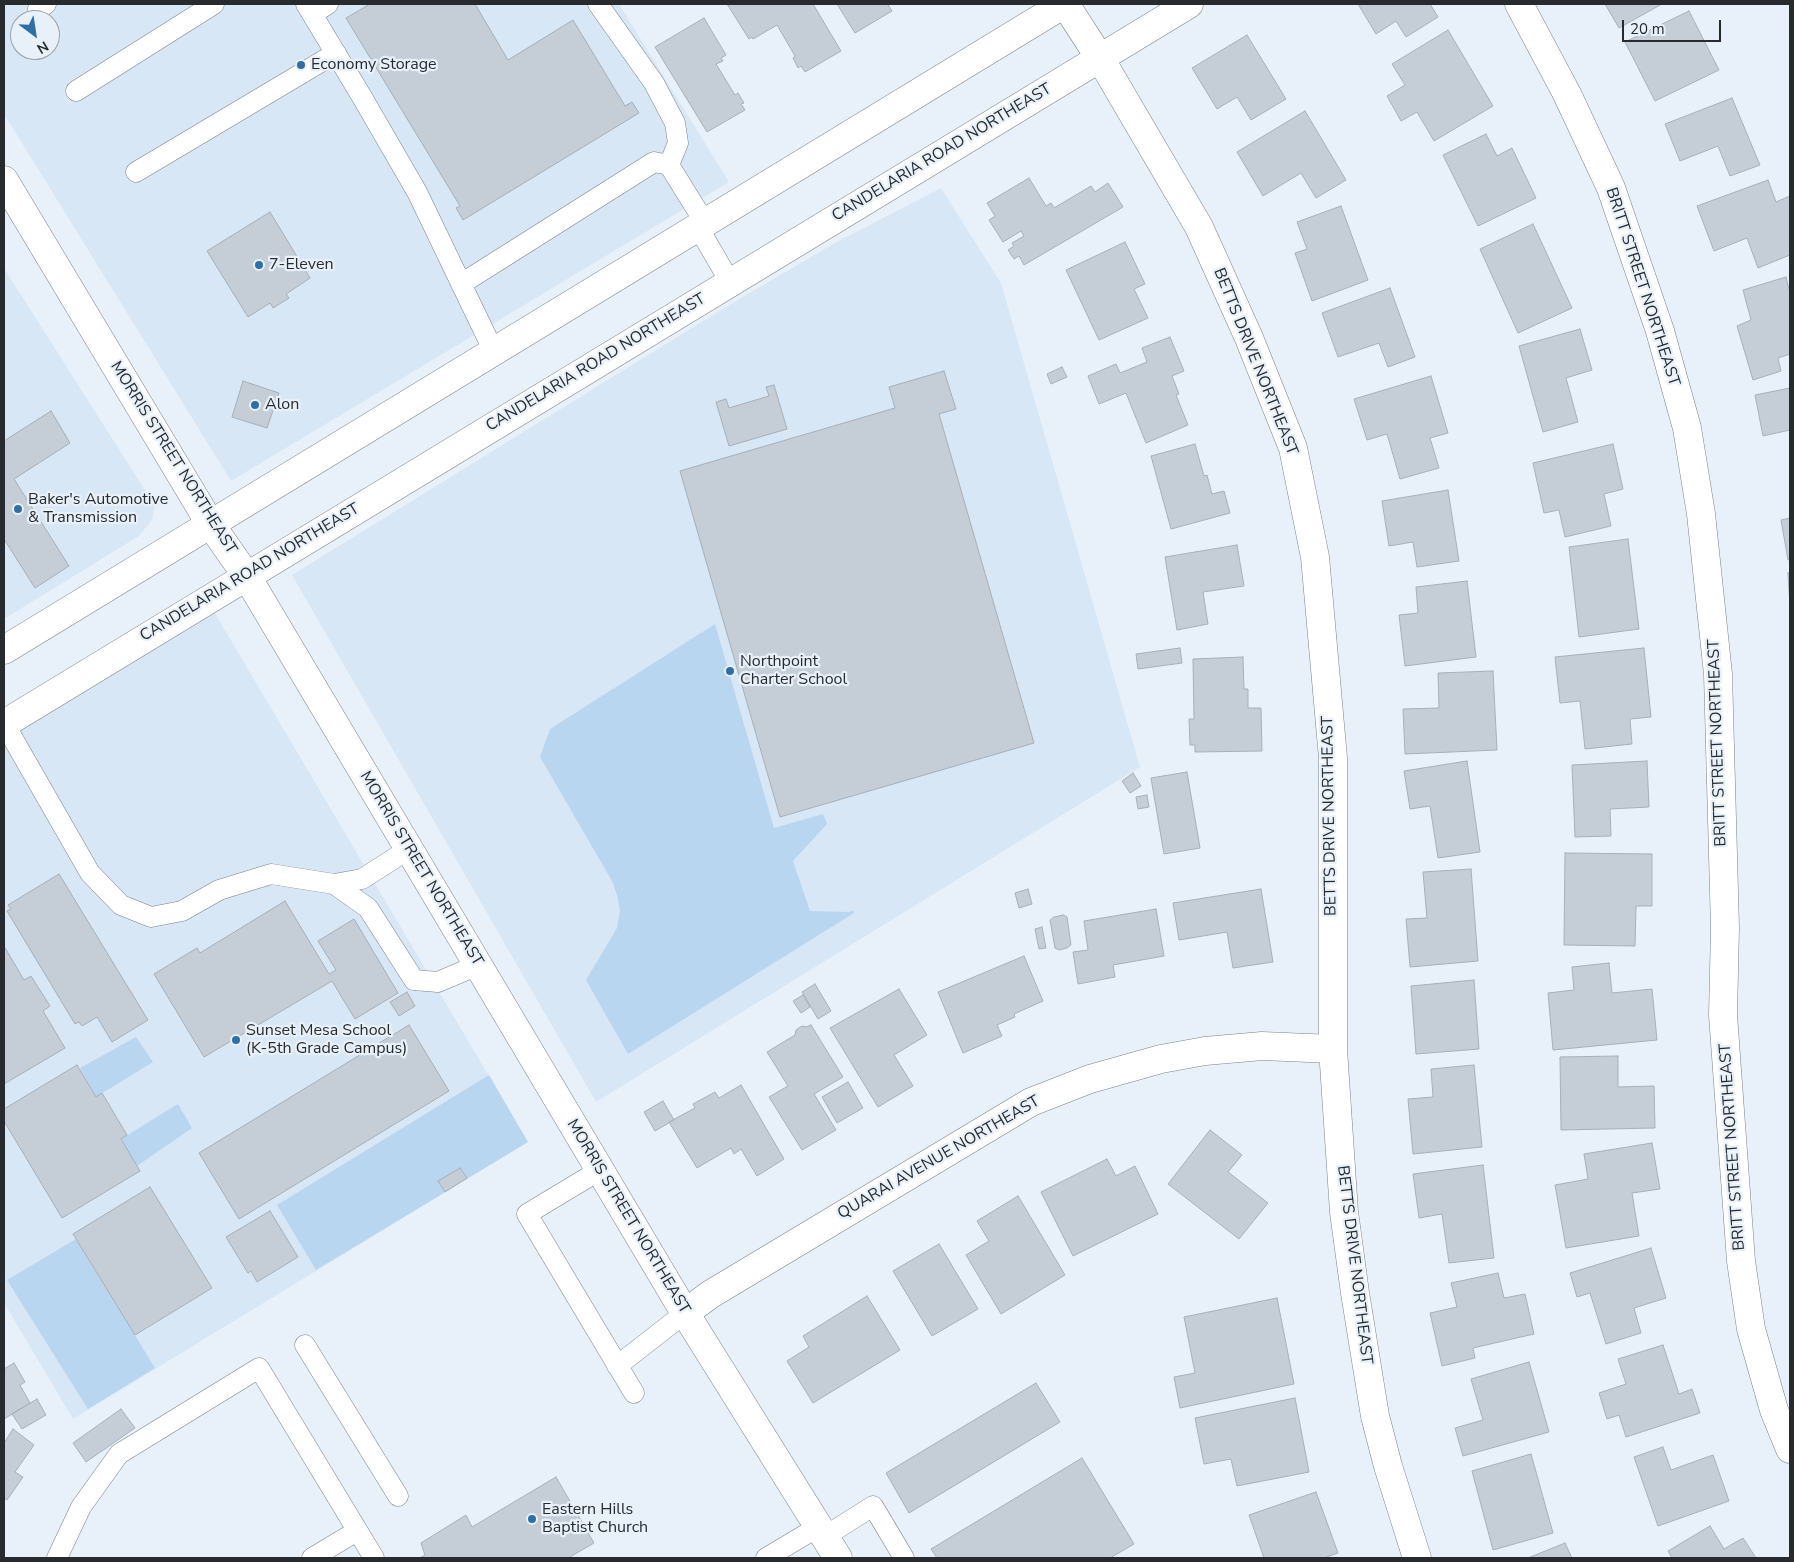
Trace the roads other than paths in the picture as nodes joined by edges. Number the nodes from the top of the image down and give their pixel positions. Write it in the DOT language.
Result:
graph roads {
  1 [pos="214,4"];
  2 [pos="598,4"];
  3 [pos="1065,4"];
  4 [pos="1189,4"];
  5 [pos="1519,4"];
  6 [pos="315,7"];
  7 [pos="336,53"];
  8 [pos="1100,58"];
  9 [pos="76,91"];
  10 [pos="669,164"];
  11 [pos="136,172"];
  12 [pos="4,180"];
  13 [pos="701,225"];
  14 [pos="730,282"];
  15 [pos="461,284"];
  16 [pos="494,352"];
  17 [pos="211,525"];
  18 [pos="246,575"];
  19 [pos="4,650"];
  20 [pos="4,723"];
  21 [pos="409,849"];
  22 [pos="334,884"];
  23 [pos="478,965"];
  24 [pos="1333,1049"];
  25 [pos="600,1170"];
  26 [pos="685,1313"];
  27 [pos="305,1345"];
  28 [pos="617,1366"];
  29 [pos="634,1393"];
  30 [pos="1790,1449"];
  31 [pos="398,1496"];
  32 [pos="357,1531"];
  33 [pos="827,1540"];
  34 [pos="57,1558"];
  35 [pos="312,1558"];
  36 [pos="374,1558"];
  37 [pos="766,1558"];
  38 [pos="904,1558"];
  39 [pos="1417,1558"];
  1 -- 9 [label="lane"];
  2 -- 10 [label="lane"];
  3 -- 8 [label="street, BETTS DRIVE NORTHEAST"];
  3 -- 13 [label="street"];
  4 -- 8 [label="street, CANDELARIA ROAD NORTHEAST"];
  5 -- 30 [label="street, BRITT STREET NORTHEAST"];
  6 -- 7 [label="lane"];
  7 -- 11 [label="lane"];
  7 -- 15 [label="lane"];
  8 -- 14 [label="street, CANDELARIA ROAD NORTHEAST"];
  8 -- 24 [label="street, BETTS DRIVE NORTHEAST"];
  10 -- 13 [label="lane"];
  10 -- 15 [label="lane"];
  12 -- 17 [label="street, MORRIS STREET NORTHEAST"];
  13 -- 14 [label="lane"];
  13 -- 16 [label="street"];
  14 -- 18 [label="street, CANDELARIA ROAD NORTHEAST"];
  15 -- 16 [label="lane"];
  16 -- 17 [label="street"];
  17 -- 18 [label="street, MORRIS STREET NORTHEAST"];
  17 -- 19 [label="street"];
  18 -- 20 [label="street, CANDELARIA ROAD NORTHEAST"];
  18 -- 21 [label="street, MORRIS STREET NORTHEAST"];
  20 -- 22 [label="lane"];
  21 -- 22 [label="lane"];
  21 -- 23 [label="street, MORRIS STREET NORTHEAST"];
  22 -- 23 [label="lane"];
  23 -- 25 [label="street, MORRIS STREET NORTHEAST"];
  24 -- 26 [label="street, QUARAI AVENUE NORTHEAST"];
  24 -- 39 [label="street, BETTS DRIVE NORTHEAST"];
  25 -- 26 [label="street, MORRIS STREET NORTHEAST"];
  25 -- 28 [label="lane"];
  26 -- 28 [label="lane"];
  26 -- 33 [label="street, MORRIS STREET NORTHEAST"];
  27 -- 31 [label="lane"];
  28 -- 29 [label="lane"];
  32 -- 34 [label="lane"];
  32 -- 35 [label="lane"];
  32 -- 36 [label="lane"];
  33 -- 37 [label="lane"];
  33 -- 38 [label="lane"];
}
